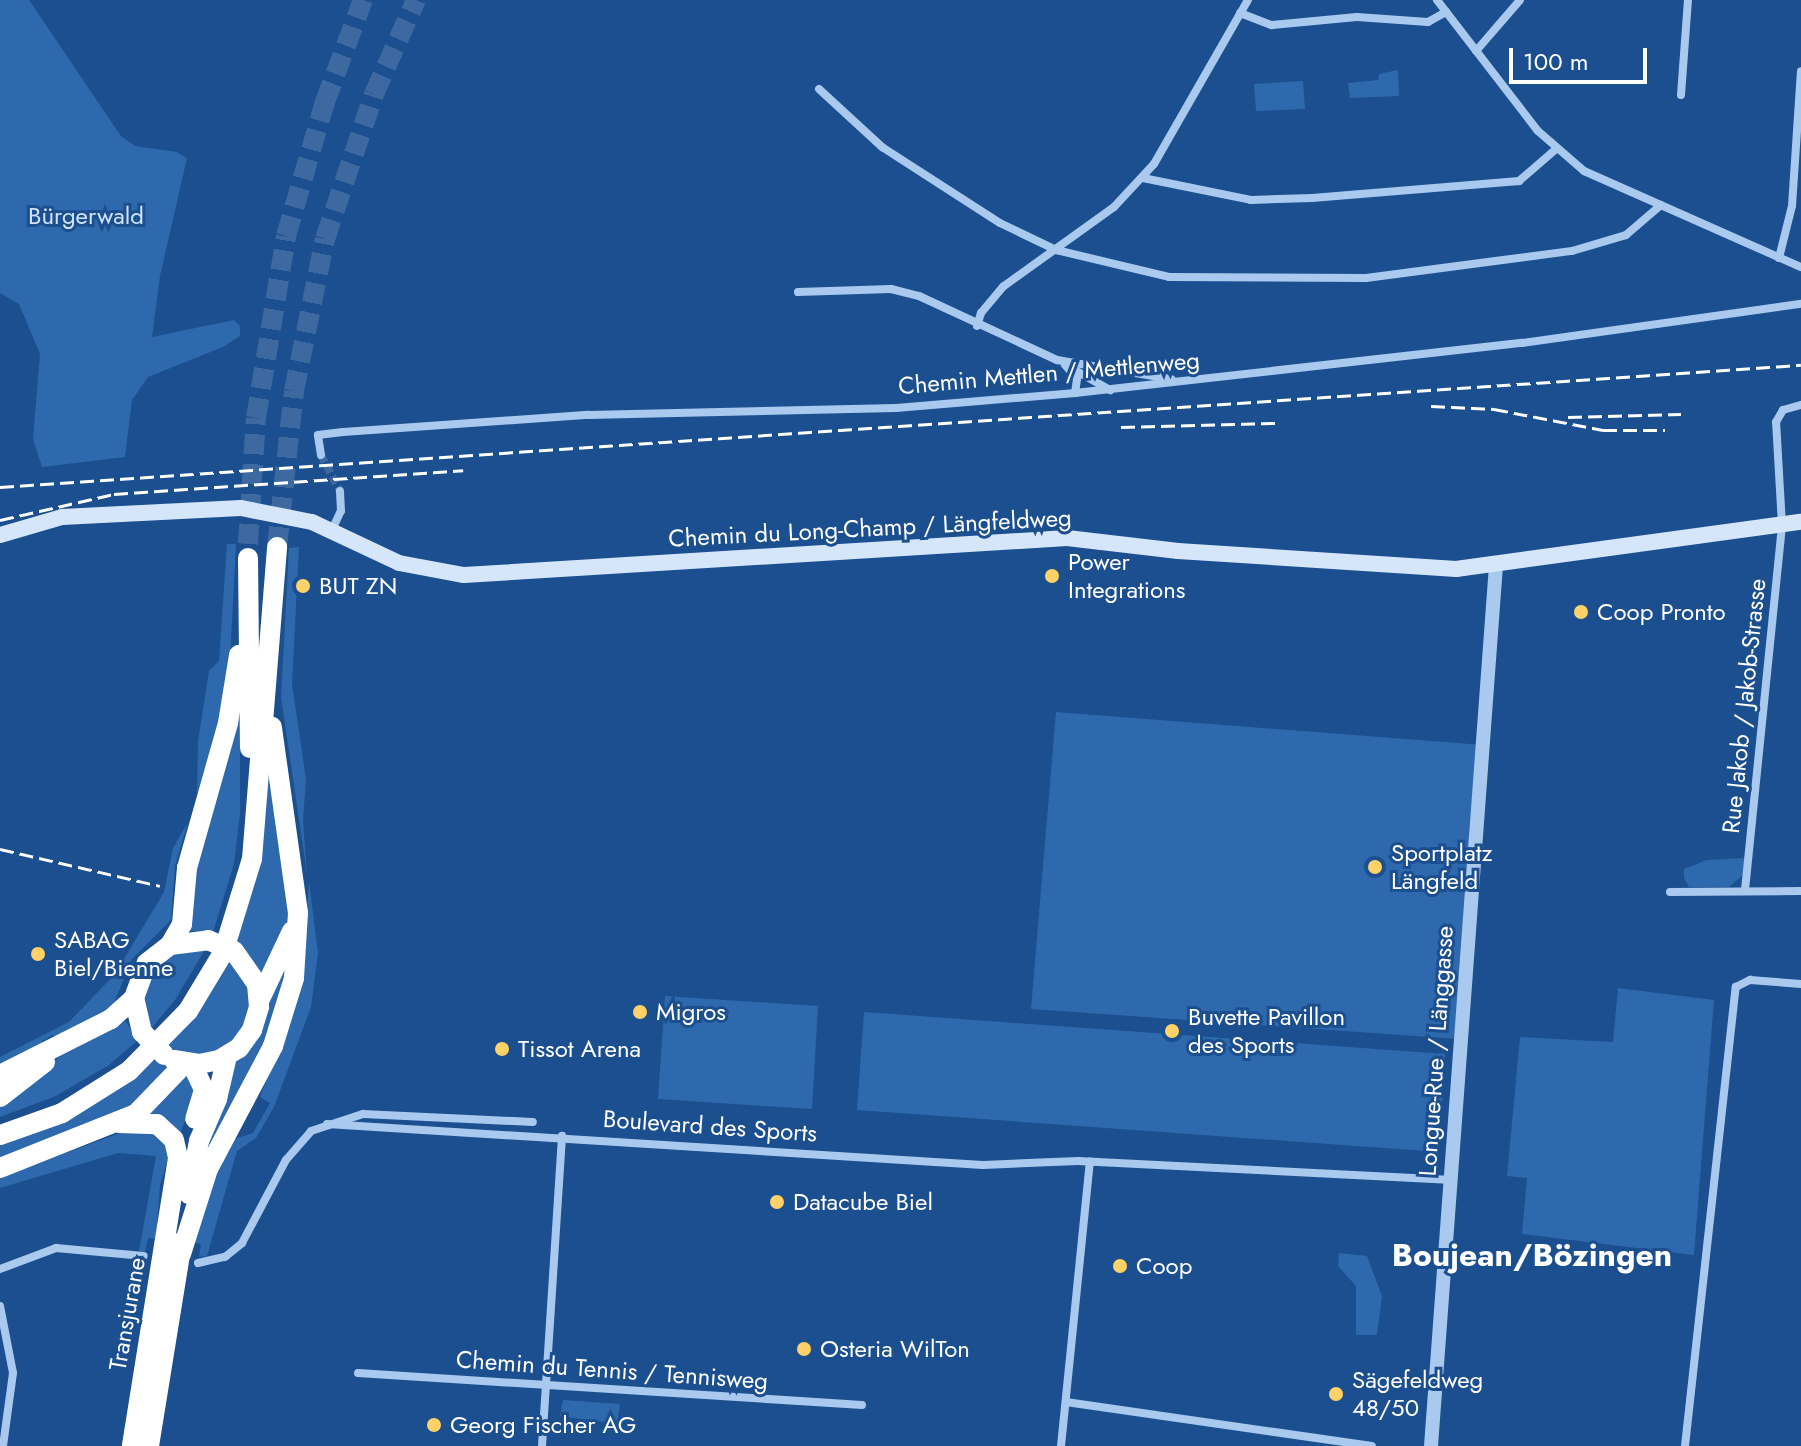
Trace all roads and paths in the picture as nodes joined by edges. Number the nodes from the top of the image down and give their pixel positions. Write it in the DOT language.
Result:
graph roads {
  1 [pos="1248,0"];
  2 [pos="1437,0"];
  3 [pos="1520,0"];
  4 [pos="1688,0"];
  5 [pos="1446,12"];
  6 [pos="1240,13"];
  7 [pos="1476,51"];
  8 [pos="1801,71"];
  9 [pos="819,89"];
  10 [pos="1681,95"];
  11 [pos="1556,149"];
  12 [pos="1143,178"];
  13 [pos="1661,205"];
  14 [pos="1056,250"];
  15 [pos="1779,258"];
  16 [pos="1801,268"];
  17 [pos="798,292"];
  18 [pos="1801,304"];
  19 [pos="977,326"];
  20 [pos="1057,360"];
  21 [pos="1072,369"];
  22 [pos="1184,381"];
  23 [pos="1110,390"];
  24 [pos="1075,393"];
  25 [pos="1801,405"];
  26 [pos="321,455"];
  27 [pos="340,491"];
  28 [pos="1801,522"];
  29 [pos="1782,525"];
  30 [pos="331,532"];
  31 [pos="0,535"];
  32 [pos="277,547"];
  33 [pos="1496,565"];
  34 [pos="271,647"];
  35 [pos="295,884"];
  36 [pos="1745,890"];
  37 [pos="1801,891"];
  38 [pos="1670,892"];
  39 [pos="170,945"];
  40 [pos="1801,984"];
  41 [pos="134,998"];
  42 [pos="260,999"];
  43 [pos="84,1034"];
  44 [pos="227,1056"];
  45 [pos="188,1063"];
  46 [pos="0,1075"];
  47 [pos="0,1097"];
  48 [pos="533,1122"];
  49 [pos="119,1123"];
  50 [pos="327,1124"];
  51 [pos="0,1125"];
  52 [pos="0,1135"];
  53 [pos="562,1136"];
  54 [pos="1090,1161"];
  55 [pos="3,1166"];
  56 [pos="1448,1180"];
  57 [pos="175,1191"];
  58 [pos="144,1256"];
  59 [pos="189,1258"];
  60 [pos="0,1269"];
  61 [pos="0,1306"];
  62 [pos="358,1373"];
  63 [pos="546,1386"];
  64 [pos="1066,1402"];
  65 [pos="146,1405"];
  66 [pos="862,1405"];
  67 [pos="3,1446"];
  68 [pos="132,1446"];
  69 [pos="149,1446"];
  70 [pos="542,1446"];
  71 [pos="1061,1446"];
  72 [pos="1372,1446"];
  73 [pos="1431,1446"];
  74 [pos="1685,1446"];
  1 -- 6 [label="street"];
  2 -- 5 [label="street"];
  3 -- 7 [label="street"];
  4 -- 10 [label="street"];
  5 -- 6 [label="street"];
  5 -- 7 [label="street"];
  6 -- 12 [label="street"];
  7 -- 11 [label="street"];
  8 -- 15 [label="street"];
  9 -- 14 [label="street"];
  11 -- 12 [label="street"];
  11 -- 13 [label="street"];
  12 -- 14 [label="street"];
  13 -- 14 [label="street"];
  13 -- 15 [label="street"];
  14 -- 19 [label="street"];
  15 -- 16 [label="street"];
  17 -- 19 [label="street"];
  18 -- 22 [label="street, Chemin Mettlen / Mettlenweg"];
  19 -- 20 [label="street"];
  20 -- 21 [label="street"];
  20 -- 22 [label="street"];
  21 -- 23 [label="street"];
  21 -- 24 [label="street"];
  22 -- 23 [label="street, Chemin Mettlen / Mettlenweg"];
  23 -- 24 [label="street, Chemin Mettlen / Mettlenweg"];
  24 -- 26 [label="street, Chemin Mettlen / Mettlenweg"];
  25 -- 29 [label="street, Rue Jakob / Jakob-Strasse"];
  27 -- 30 [label="street"];
  28 -- 29 [label="main road, Chemin du Long-Champ / Längfeldweg"];
  29 -- 33 [label="main road, Chemin du Long-Champ / Längfeldweg"];
  29 -- 36 [label="street, Rue Jakob / Jakob-Strasse"];
  30 -- 31 [label="main road, Chemin du Long-Champ / Längfeldweg"];
  30 -- 33 [label="main road, Chemin du Long-Champ / Längfeldweg"];
  32 -- 34 [label="highway"];
  33 -- 56 [label="street, Longue-Rue / Länggasse"];
  34 -- 35 [label="highway"];
  34 -- 52 [label="highway"];
  35 -- 42 [label="highway"];
  35 -- 59 [label="highway"];
  36 -- 37 [label="street"];
  36 -- 38 [label="street"];
  39 -- 41 [label="highway"];
  39 -- 42 [label="highway, bridge"];
  39 -- 51 [label="highway"];
  40 -- 74 [label="street"];
  41 -- 43 [label="highway"];
  41 -- 45 [label="highway, bridge"];
  42 -- 44 [label="highway"];
  43 -- 46 [label="highway"];
  43 -- 47 [label="highway"];
  44 -- 45 [label="highway"];
  44 -- 59 [label="highway"];
  45 -- 49 [label="highway"];
  45 -- 57 [label="highway"];
  48 -- 50 [label="street"];
  49 -- 55 [label="highway"];
  49 -- 57 [label="highway"];
  50 -- 53 [label="street, Boulevard des Sports"];
  50 -- 59 [label="street"];
  53 -- 54 [label="street, Boulevard des Sports"];
  53 -- 63 [label="street"];
  54 -- 56 [label="street, Boulevard des Sports"];
  54 -- 64 [label="street"];
  56 -- 73 [label="street, Longue-Rue / Länggasse"];
  57 -- 65 [label="highway, Transjurane"];
  58 -- 60 [label="street"];
  59 -- 65 [label="highway, Transjurane"];
  61 -- 67 [label="street"];
  62 -- 63 [label="street, Chemin du Tennis / Tennisweg"];
  63 -- 66 [label="street, Chemin du Tennis / Tennisweg"];
  63 -- 70 [label="street"];
  64 -- 71 [label="street"];
  64 -- 72 [label="street"];
  65 -- 68 [label="highway, Transjurane"];
  65 -- 69 [label="highway, Transjurane"];
}
